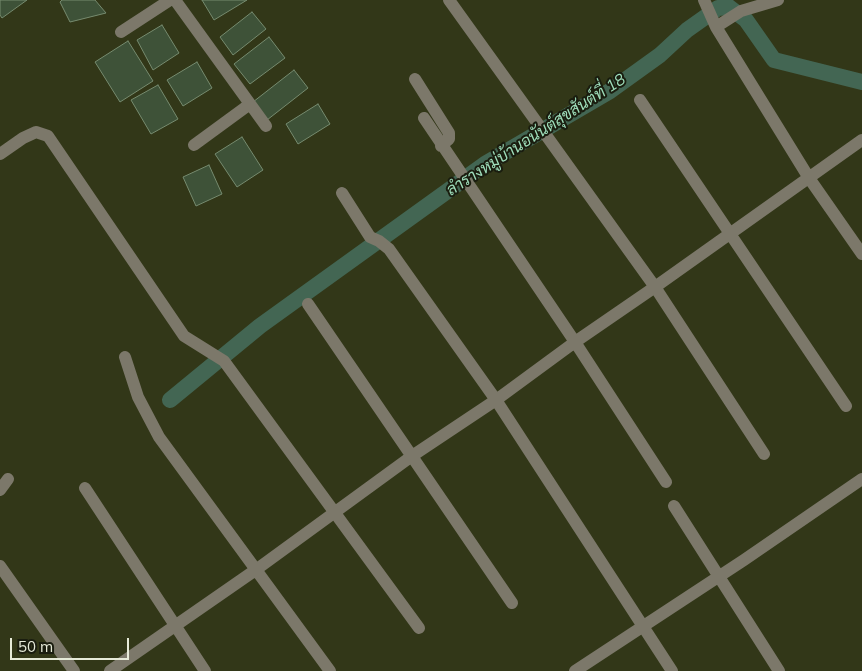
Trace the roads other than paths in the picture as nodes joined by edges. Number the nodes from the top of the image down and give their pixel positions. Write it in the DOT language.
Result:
graph roads {
  1 [pos="170,0"];
  2 [pos="175,0"];
  3 [pos="449,0"];
  4 [pos="778,0"];
  5 [pos="713,16"];
  6 [pos="121,32"];
  7 [pos="415,78"];
  8 [pos="640,100"];
  9 [pos="250,104"];
  10 [pos="424,118"];
  11 [pos="266,126"];
  12 [pos="862,140"];
  13 [pos="194,145"];
  14 [pos="441,146"];
  15 [pos="0,154"];
  16 [pos="809,178"];
  17 [pos="342,193"];
  18 [pos="730,234"];
  19 [pos="862,254"];
  20 [pos="655,287"];
  21 [pos="308,304"];
  22 [pos="575,342"];
  23 [pos="125,357"];
  24 [pos="496,400"];
  25 [pos="846,406"];
  26 [pos="764,454"];
  27 [pos="412,456"];
  28 [pos="8,479"];
  29 [pos="862,479"];
  30 [pos="666,482"];
  31 [pos="85,488"];
  32 [pos="0,490"];
  33 [pos="674,506"];
  34 [pos="334,513"];
  35 [pos="0,566"];
  36 [pos="257,569"];
  37 [pos="719,576"];
  38 [pos="512,602"];
  39 [pos="643,625"];
  40 [pos="176,626"];
  41 [pos="419,628"];
  42 [pos="74,671"];
  43 [pos="110,671"];
  44 [pos="205,671"];
  45 [pos="330,671"];
  46 [pos="575,671"];
  47 [pos="672,671"];
  48 [pos="779,671"];
  1 -- 6 [label="street"];
  2 -- 9 [label="street"];
  3 -- 20 [label="street"];
  4 -- 5 [label="street"];
  5 -- 16 [label="street"];
  7 -- 14 [label="street"];
  8 -- 18 [label="street"];
  9 -- 11 [label="street"];
  9 -- 13 [label="street"];
  10 -- 14 [label="street"];
  12 -- 16 [label="street"];
  14 -- 22 [label="street"];
  15 -- 34 [label="street"];
  16 -- 18 [label="street"];
  16 -- 19 [label="street"];
  17 -- 24 [label="street"];
  18 -- 20 [label="street"];
  18 -- 25 [label="street"];
  20 -- 22 [label="street"];
  20 -- 26 [label="street"];
  21 -- 27 [label="street"];
  22 -- 24 [label="street"];
  22 -- 30 [label="street"];
  23 -- 36 [label="street"];
  24 -- 27 [label="street"];
  24 -- 39 [label="street"];
  27 -- 34 [label="street"];
  27 -- 38 [label="street"];
  28 -- 32 [label="street"];
  29 -- 37 [label="street"];
  31 -- 40 [label="street"];
  33 -- 37 [label="street"];
  34 -- 36 [label="street"];
  34 -- 41 [label="street"];
  35 -- 42 [label="street"];
  36 -- 40 [label="street"];
  36 -- 45 [label="street"];
  37 -- 39 [label="street"];
  37 -- 48 [label="street"];
  39 -- 46 [label="street"];
  39 -- 47 [label="street"];
  40 -- 43 [label="street"];
  40 -- 44 [label="street"];
}
